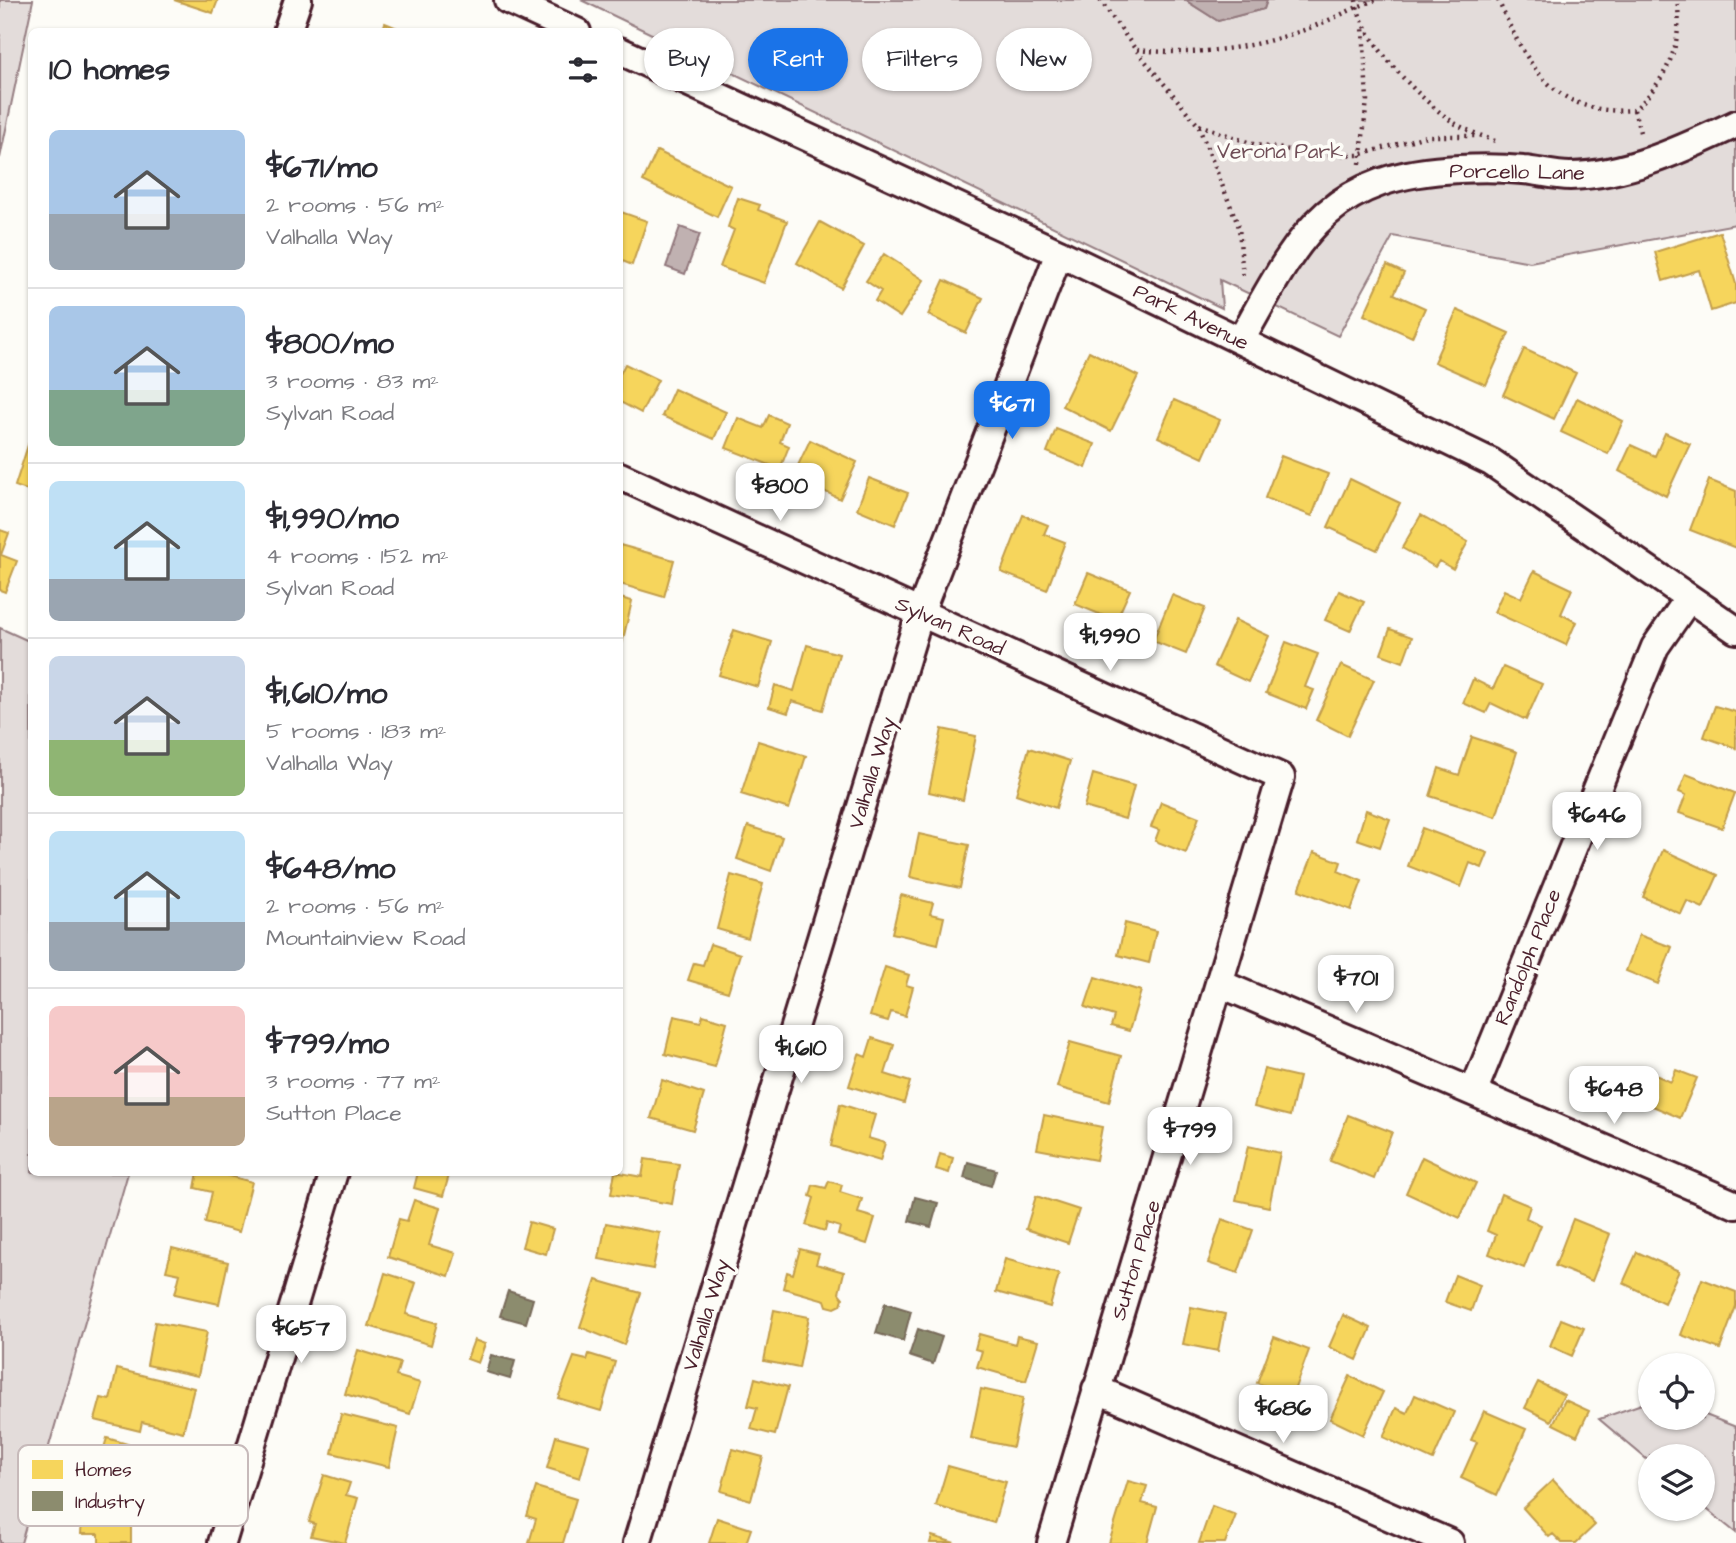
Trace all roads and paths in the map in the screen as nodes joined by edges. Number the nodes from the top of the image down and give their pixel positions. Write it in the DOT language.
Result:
graph roads {
  1 [pos="298,0"];
  2 [pos="508,0"];
  3 [pos="1100,0"];
  4 [pos="1376,0"];
  5 [pos="1498,0"];
  6 [pos="1677,0"];
  7 [pos="1357,3"];
  8 [pos="1363,26"];
  9 [pos="288,28"];
  10 [pos="568,28"];
  11 [pos="1136,50"];
  12 [pos="623,52"];
  13 [pos="1634,110"];
  14 [pos="1736,124"];
  15 [pos="1198,125"];
  16 [pos="1481,136"];
  17 [pos="1650,136"];
  18 [pos="1641,140"];
  19 [pos="1632,142"];
  20 [pos="1500,143"];
  21 [pos="1359,155"];
  22 [pos="1360,190"];
  23 [pos="1059,253"];
  24 [pos="1243,287"];
  25 [pos="1241,340"];
  26 [pos="623,477"];
  27 [pos="1689,598"];
  28 [pos="920,613"];
  29 [pos="1736,630"];
  30 [pos="1281,777"];
  31 [pos="1221,984"];
  32 [pos="1474,1090"];
  33 [pos="333,1176"];
  34 [pos="1736,1205"];
  35 [pos="1096,1389"];
  36 [pos="248,1457"];
  37 [pos="227,1526"];
  38 [pos="222,1543"];
  39 [pos="637,1543"];
  40 [pos="1051,1543"];
  41 [pos="1450,1543"];
  1 -- 9 [label="street"];
  2 -- 10 [label="street"];
  3 -- 11 [label="path"];
  4 -- 7 [label="path"];
  5 -- 13 [label="path"];
  6 -- 13 [label="path"];
  7 -- 8 [label="path"];
  7 -- 11 [label="path"];
  8 -- 16 [label="path"];
  8 -- 21 [label="path"];
  11 -- 15 [label="path"];
  12 -- 23 [label="street, Park Avenue"];
  13 -- 18 [label="path"];
  14 -- 22 [label="street, Porcello Lane"];
  15 -- 21 [label="path"];
  15 -- 24 [label="path"];
  16 -- 20 [label="path"];
  16 -- 21 [label="path"];
  17 -- 18 [label="path"];
  18 -- 19 [label="path"];
  21 -- 22 [label="path"];
  22 -- 25 [label="street, Porcello Lane"];
  23 -- 25 [label="street, Park Avenue"];
  23 -- 28 [label="street, Valhalla Way"];
  25 -- 27 [label="street, Park Avenue"];
  26 -- 28 [label="street, Sylvan Road"];
  27 -- 29 [label="street, Park Avenue"];
  27 -- 32 [label="street, Randolph Place"];
  28 -- 30 [label="street, Sylvan Road"];
  28 -- 39 [label="street, Valhalla Way"];
  30 -- 31 [label="street, Sutton Place"];
  31 -- 32 [label="street"];
  31 -- 35 [label="street, Sutton Place"];
  32 -- 34 [label="street"];
  33 -- 36 [label="street"];
  35 -- 40 [label="street, Sutton Place"];
  35 -- 41 [label="street"];
  37 -- 38 [label="street"];
}
